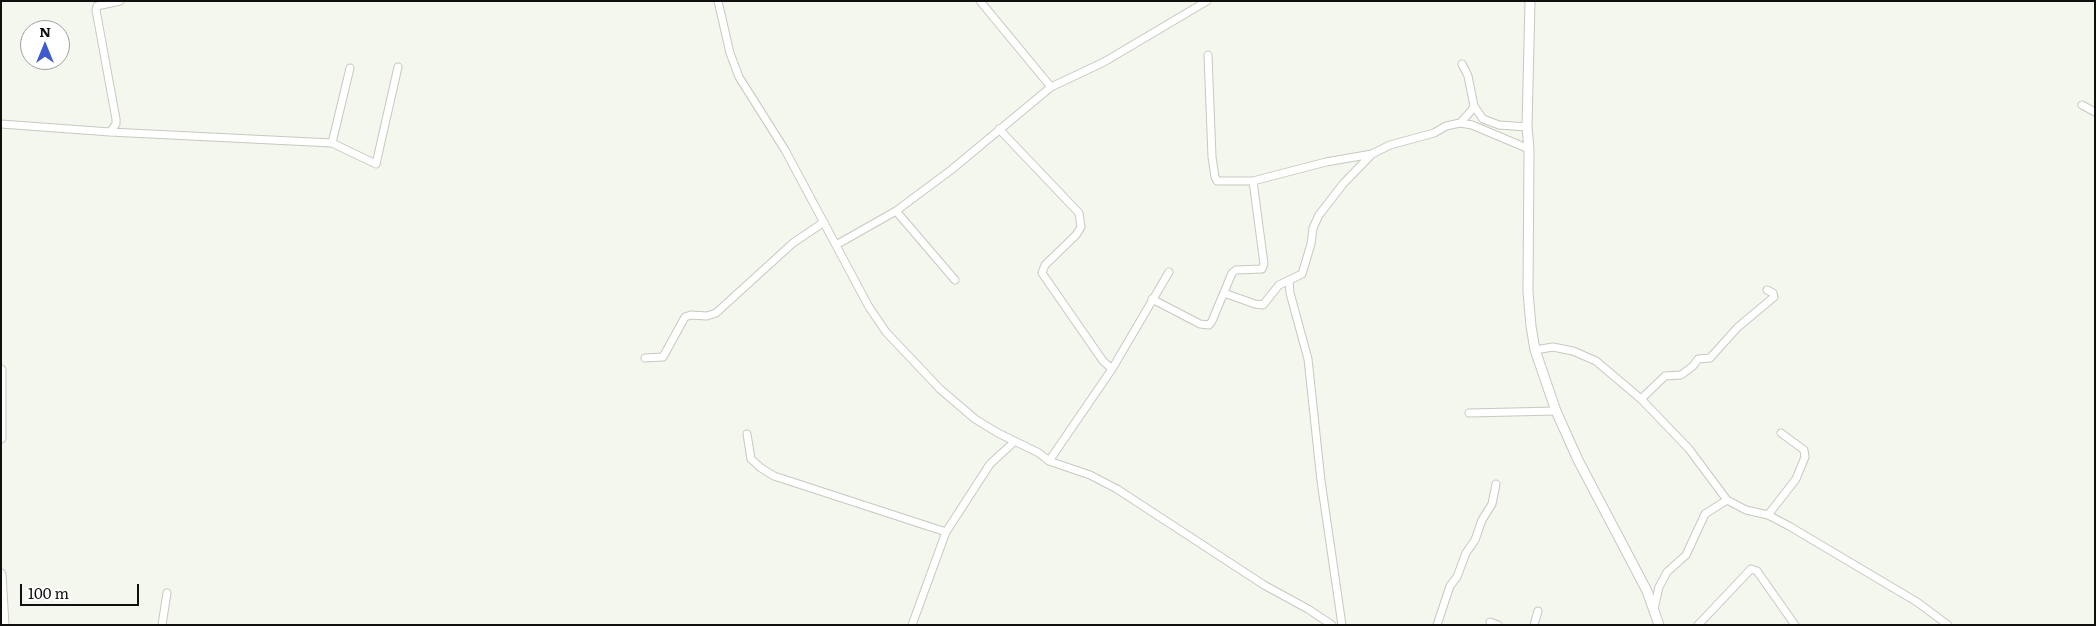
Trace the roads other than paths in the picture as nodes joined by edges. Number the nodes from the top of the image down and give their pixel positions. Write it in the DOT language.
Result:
graph roads {
  1 [pos="120,1"];
  2 [pos="718,1"];
  3 [pos="980,1"];
  4 [pos="1207,1"];
  5 [pos="1530,1"];
  6 [pos="1208,55"];
  7 [pos="1462,64"];
  8 [pos="398,67"];
  9 [pos="350,68"];
  10 [pos="1051,87"];
  11 [pos="2082,105"];
  12 [pos="1474,106"];
  13 [pos="2095,112"];
  14 [pos="1460,123"];
  15 [pos="1,124"];
  16 [pos="1527,127"];
  17 [pos="999,129"];
  18 [pos="110,132"];
  19 [pos="332,143"];
  20 [pos="1529,149"];
  21 [pos="1372,154"];
  22 [pos="1253,181"];
  23 [pos="896,211"];
  24 [pos="824,222"];
  25 [pos="836,245"];
  26 [pos="1169,272"];
  27 [pos="955,280"];
  28 [pos="1289,280"];
  29 [pos="1767,290"];
  30 [pos="1224,293"];
  31 [pos="1152,299"];
  32 [pos="1536,350"];
  33 [pos="645,358"];
  34 [pos="1112,368"];
  35 [pos="1,370"];
  36 [pos="1641,399"];
  37 [pos="1469,412"];
  38 [pos="1556,412"];
  39 [pos="1781,433"];
  40 [pos="747,434"];
  41 [pos="1,438"];
  42 [pos="1014,442"];
  43 [pos="1049,461"];
  44 [pos="1496,484"];
  45 [pos="1727,500"];
  46 [pos="1768,515"];
  47 [pos="946,532"];
  48 [pos="1,574"];
  49 [pos="167,593"];
  50 [pos="1653,609"];
  51 [pos="1538,611"];
  52 [pos="4,625"];
  53 [pos="162,625"];
  54 [pos="912,625"];
  55 [pos="1332,625"];
  56 [pos="1342,625"];
  57 [pos="1437,625"];
  58 [pos="1534,625"];
  59 [pos="1659,625"];
  60 [pos="1698,625"];
  61 [pos="1794,625"];
  62 [pos="1948,625"];
  1 -- 18 [label="street"];
  2 -- 24 [label="street"];
  3 -- 10 [label="street"];
  4 -- 10 [label="street"];
  5 -- 16 [label="street"];
  6 -- 22 [label="street"];
  7 -- 12 [label="street"];
  8 -- 19 [label="street"];
  9 -- 19 [label="street"];
  10 -- 17 [label="street"];
  11 -- 13 [label="street"];
  12 -- 14 [label="street"];
  12 -- 16 [label="street"];
  14 -- 20 [label="street"];
  14 -- 21 [label="street"];
  15 -- 18 [label="street"];
  16 -- 20 [label="street"];
  17 -- 23 [label="street"];
  17 -- 34 [label="street"];
  18 -- 19 [label="street"];
  20 -- 32 [label="street"];
  21 -- 22 [label="street"];
  21 -- 28 [label="street"];
  22 -- 30 [label="street"];
  23 -- 25 [label="street"];
  23 -- 27 [label="street"];
  24 -- 25 [label="street"];
  24 -- 33 [label="street"];
  25 -- 42 [label="street"];
  26 -- 31 [label="street"];
  28 -- 30 [label="street"];
  28 -- 56 [label="street"];
  29 -- 36 [label="street"];
  30 -- 31 [label="street"];
  31 -- 34 [label="street"];
  32 -- 36 [label="street"];
  32 -- 38 [label="street"];
  34 -- 43 [label="street"];
  35 -- 41 [label="street"];
  36 -- 45 [label="street"];
  37 -- 38 [label="street"];
  38 -- 50 [label="street"];
  39 -- 46 [label="street"];
  40 -- 47 [label="street"];
  42 -- 43 [label="street"];
  42 -- 47 [label="street"];
  43 -- 55 [label="street"];
  44 -- 57 [label="street"];
  45 -- 46 [label="street"];
  45 -- 50 [label="street"];
  46 -- 62 [label="street"];
  47 -- 54 [label="street"];
  48 -- 52 [label="street"];
  49 -- 53 [label="street"];
  50 -- 59 [label="street"];
  51 -- 58 [label="street"];
  60 -- 61 [label="street"];
}
